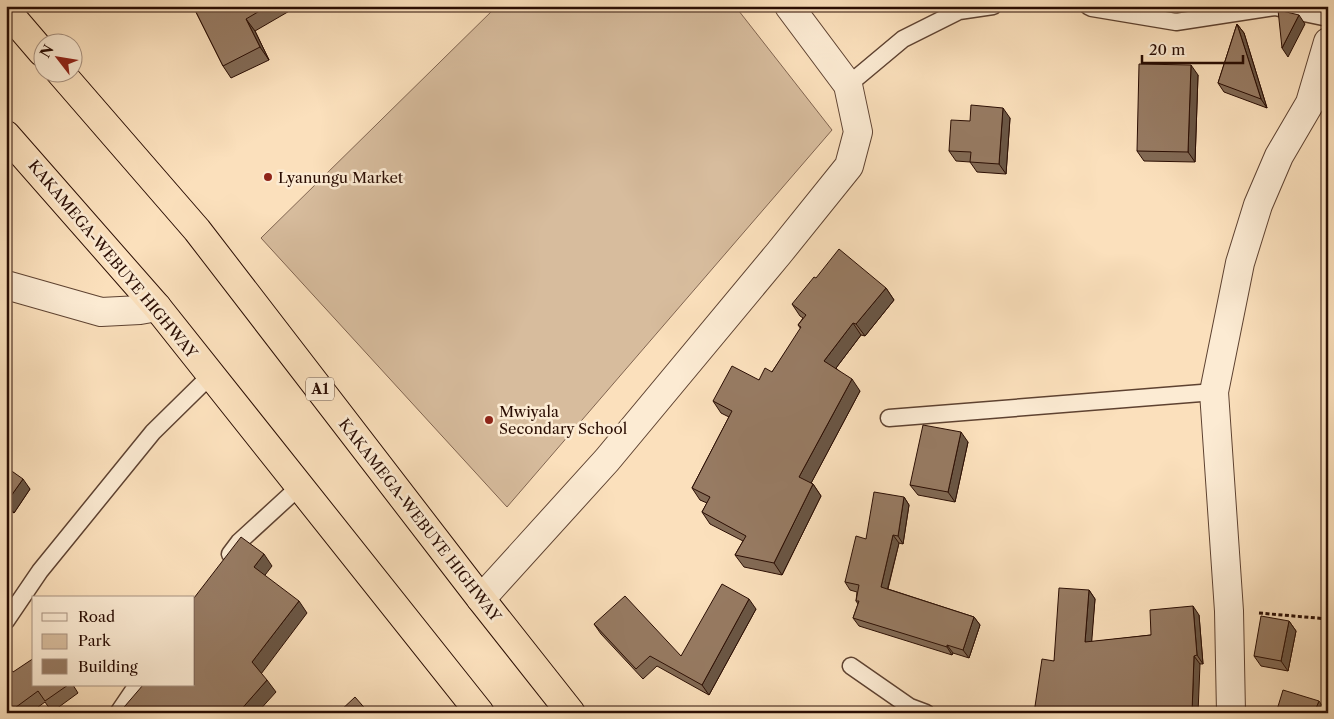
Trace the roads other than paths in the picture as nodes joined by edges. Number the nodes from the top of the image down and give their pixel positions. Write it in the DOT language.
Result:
graph roads {
  1 [pos="789,6"];
  2 [pos="993,6"];
  3 [pos="1088,6"];
  4 [pos="6,10"];
  5 [pos="1328,18"];
  6 [pos="32,40"];
  7 [pos="1328,42"];
  8 [pos="69,82"];
  9 [pos="848,85"];
  10 [pos="6,135"];
  11 [pos="6,285"];
  12 [pos="157,307"];
  13 [pos="211,375"];
  14 [pos="1214,392"];
  15 [pos="889,418"];
  16 [pos="299,487"];
  17 [pos="222,565"];
  18 [pos="481,599"];
  19 [pos="6,621"];
  20 [pos="851,666"];
  21 [pos="136,686"];
  22 [pos="474,710"];
  23 [pos="118,713"];
  24 [pos="571,713"];
  25 [pos="926,713"];
  26 [pos="1232,713"];
  1 -- 9 [label="street"];
  2 -- 9 [label="lane"];
  3 -- 5 [label="lane"];
  4 -- 6 [label="highway"];
  7 -- 14 [label="street"];
  8 -- 18 [label="highway, KAKAMEGA-WEBUYE HIGHWAY / A1"];
  9 -- 18 [label="street"];
  10 -- 12 [label="highway, KAKAMEGA-WEBUYE HIGHWAY"];
  11 -- 12 [label="street"];
  12 -- 13 [label="highway, KAKAMEGA-WEBUYE HIGHWAY"];
  13 -- 16 [label="highway, KAKAMEGA-WEBUYE HIGHWAY"];
  13 -- 19 [label="lane"];
  14 -- 15 [label="lane"];
  14 -- 26 [label="street"];
  16 -- 17 [label="lane"];
  16 -- 22 [label="highway, KAKAMEGA-WEBUYE HIGHWAY"];
  18 -- 24 [label="highway, KAKAMEGA-WEBUYE HIGHWAY / A1"];
  20 -- 25 [label="lane"];
  21 -- 23 [label="lane"];
}
